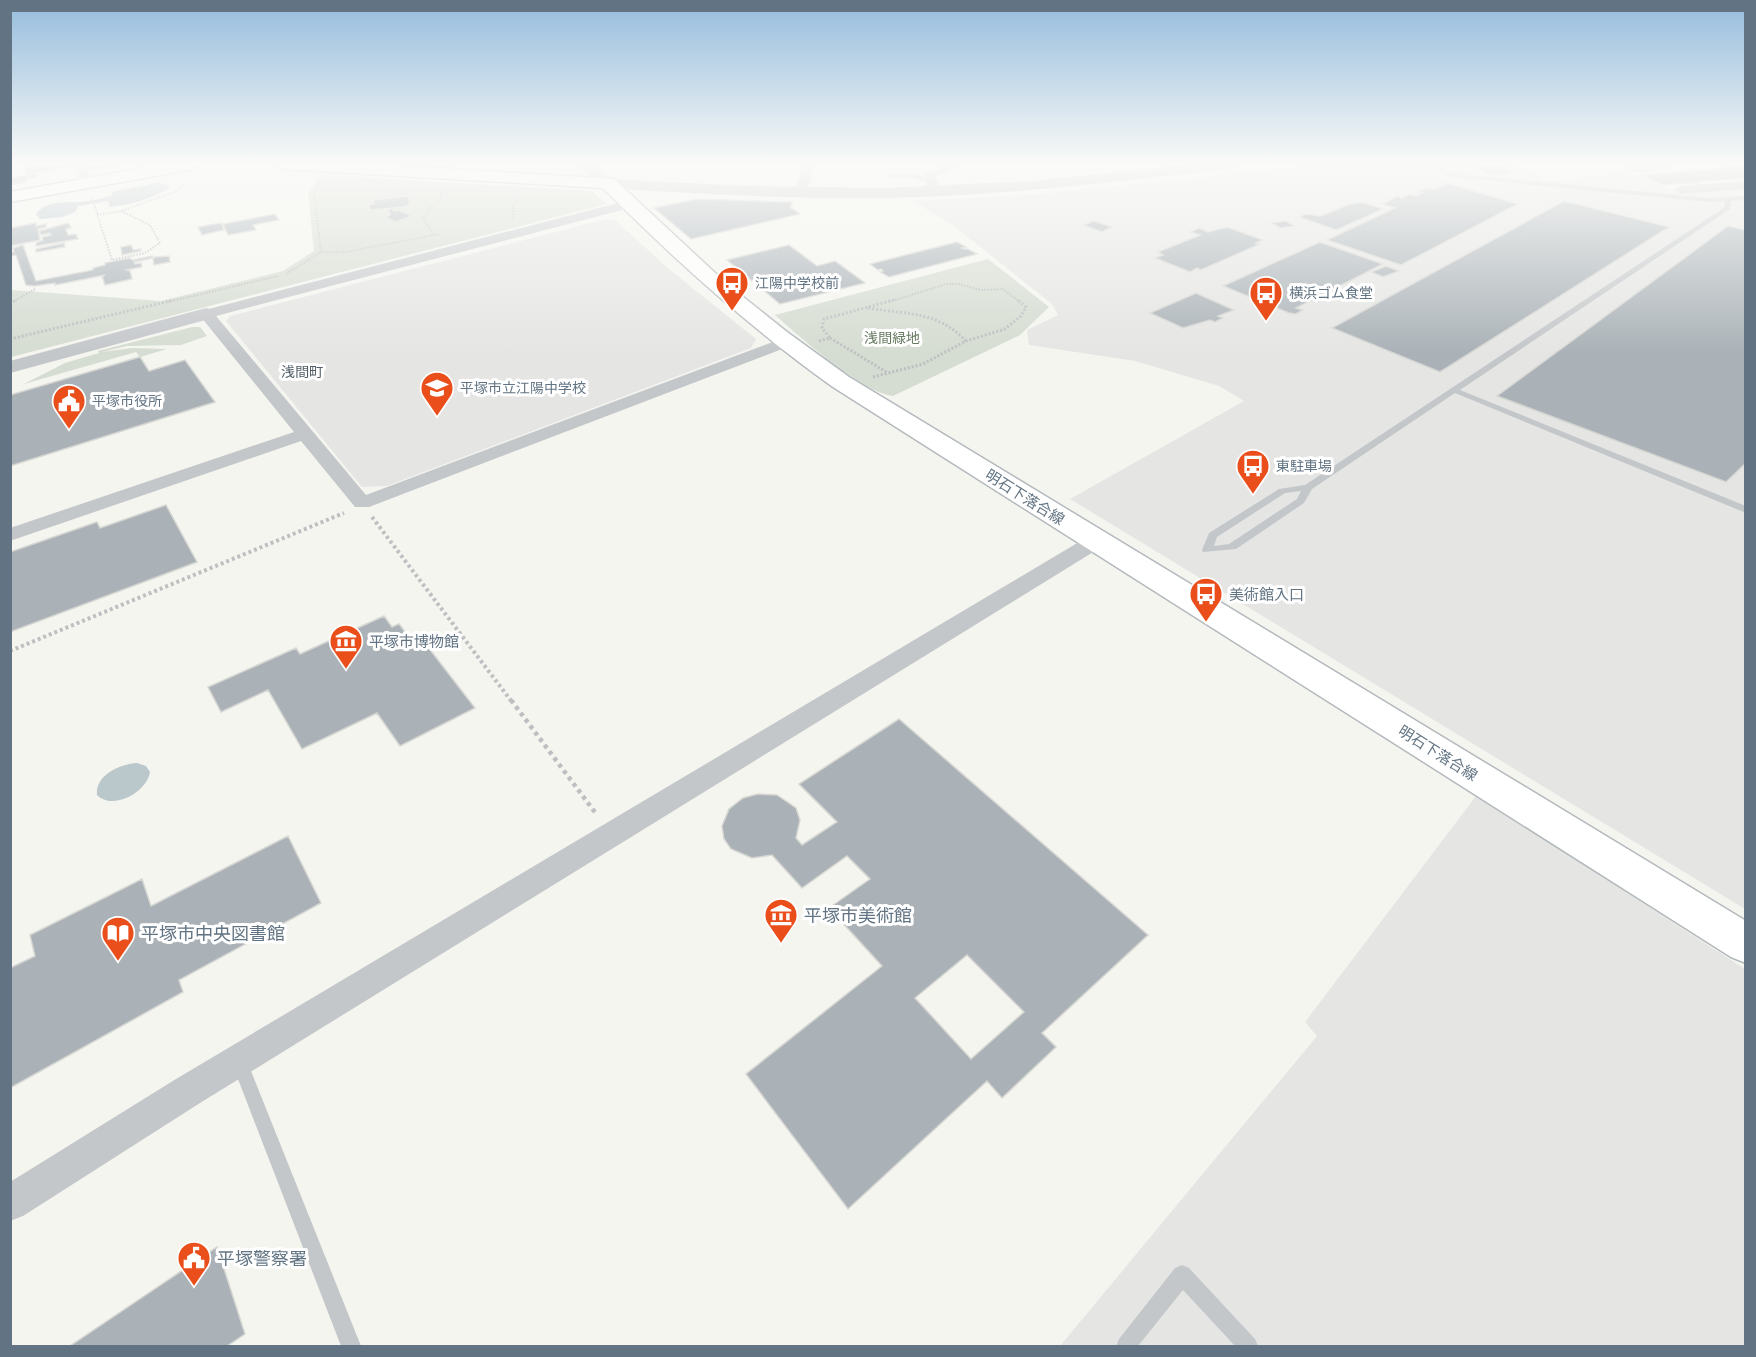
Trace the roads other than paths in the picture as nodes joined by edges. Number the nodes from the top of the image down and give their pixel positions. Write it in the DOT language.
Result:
graph roads {
  1 [pos="539,227"];
  2 [pos="655,227"];
  3 [pos="1698,227"];
  4 [pos="206,314"];
  5 [pos="784,343"];
  6 [pos="10,368"];
  7 [pos="1454,390"];
  8 [pos="304,434"];
  9 [pos="1308,487"];
  10 [pos="1746,510"];
  11 [pos="10,535"];
  12 [pos="1096,541"];
  13 [pos="1746,944"];
  14 [pos="239,1060"];
  15 [pos="10,1203"];
  16 [pos="351,1347"];
  17 [pos="1126,1347"];
  18 [pos="1248,1347"];
  1 -- 4 [label="street"];
  2 -- 5 [label="main road, 明石下落合線"];
  3 -- 7 [label="lane"];
  4 -- 6 [label="street"];
  4 -- 8 [label="street"];
  5 -- 8 [label="street"];
  5 -- 12 [label="main road, 明石下落合線"];
  7 -- 9 [label="lane"];
  7 -- 10 [label="lane"];
  8 -- 11 [label="street"];
  9 -- 9 [label="lane"];
  12 -- 13 [label="main road, 明石下落合線"];
  12 -- 14 [label="street"];
  14 -- 15 [label="street"];
  14 -- 16 [label="lane"];
  17 -- 18 [label="lane"];
}
